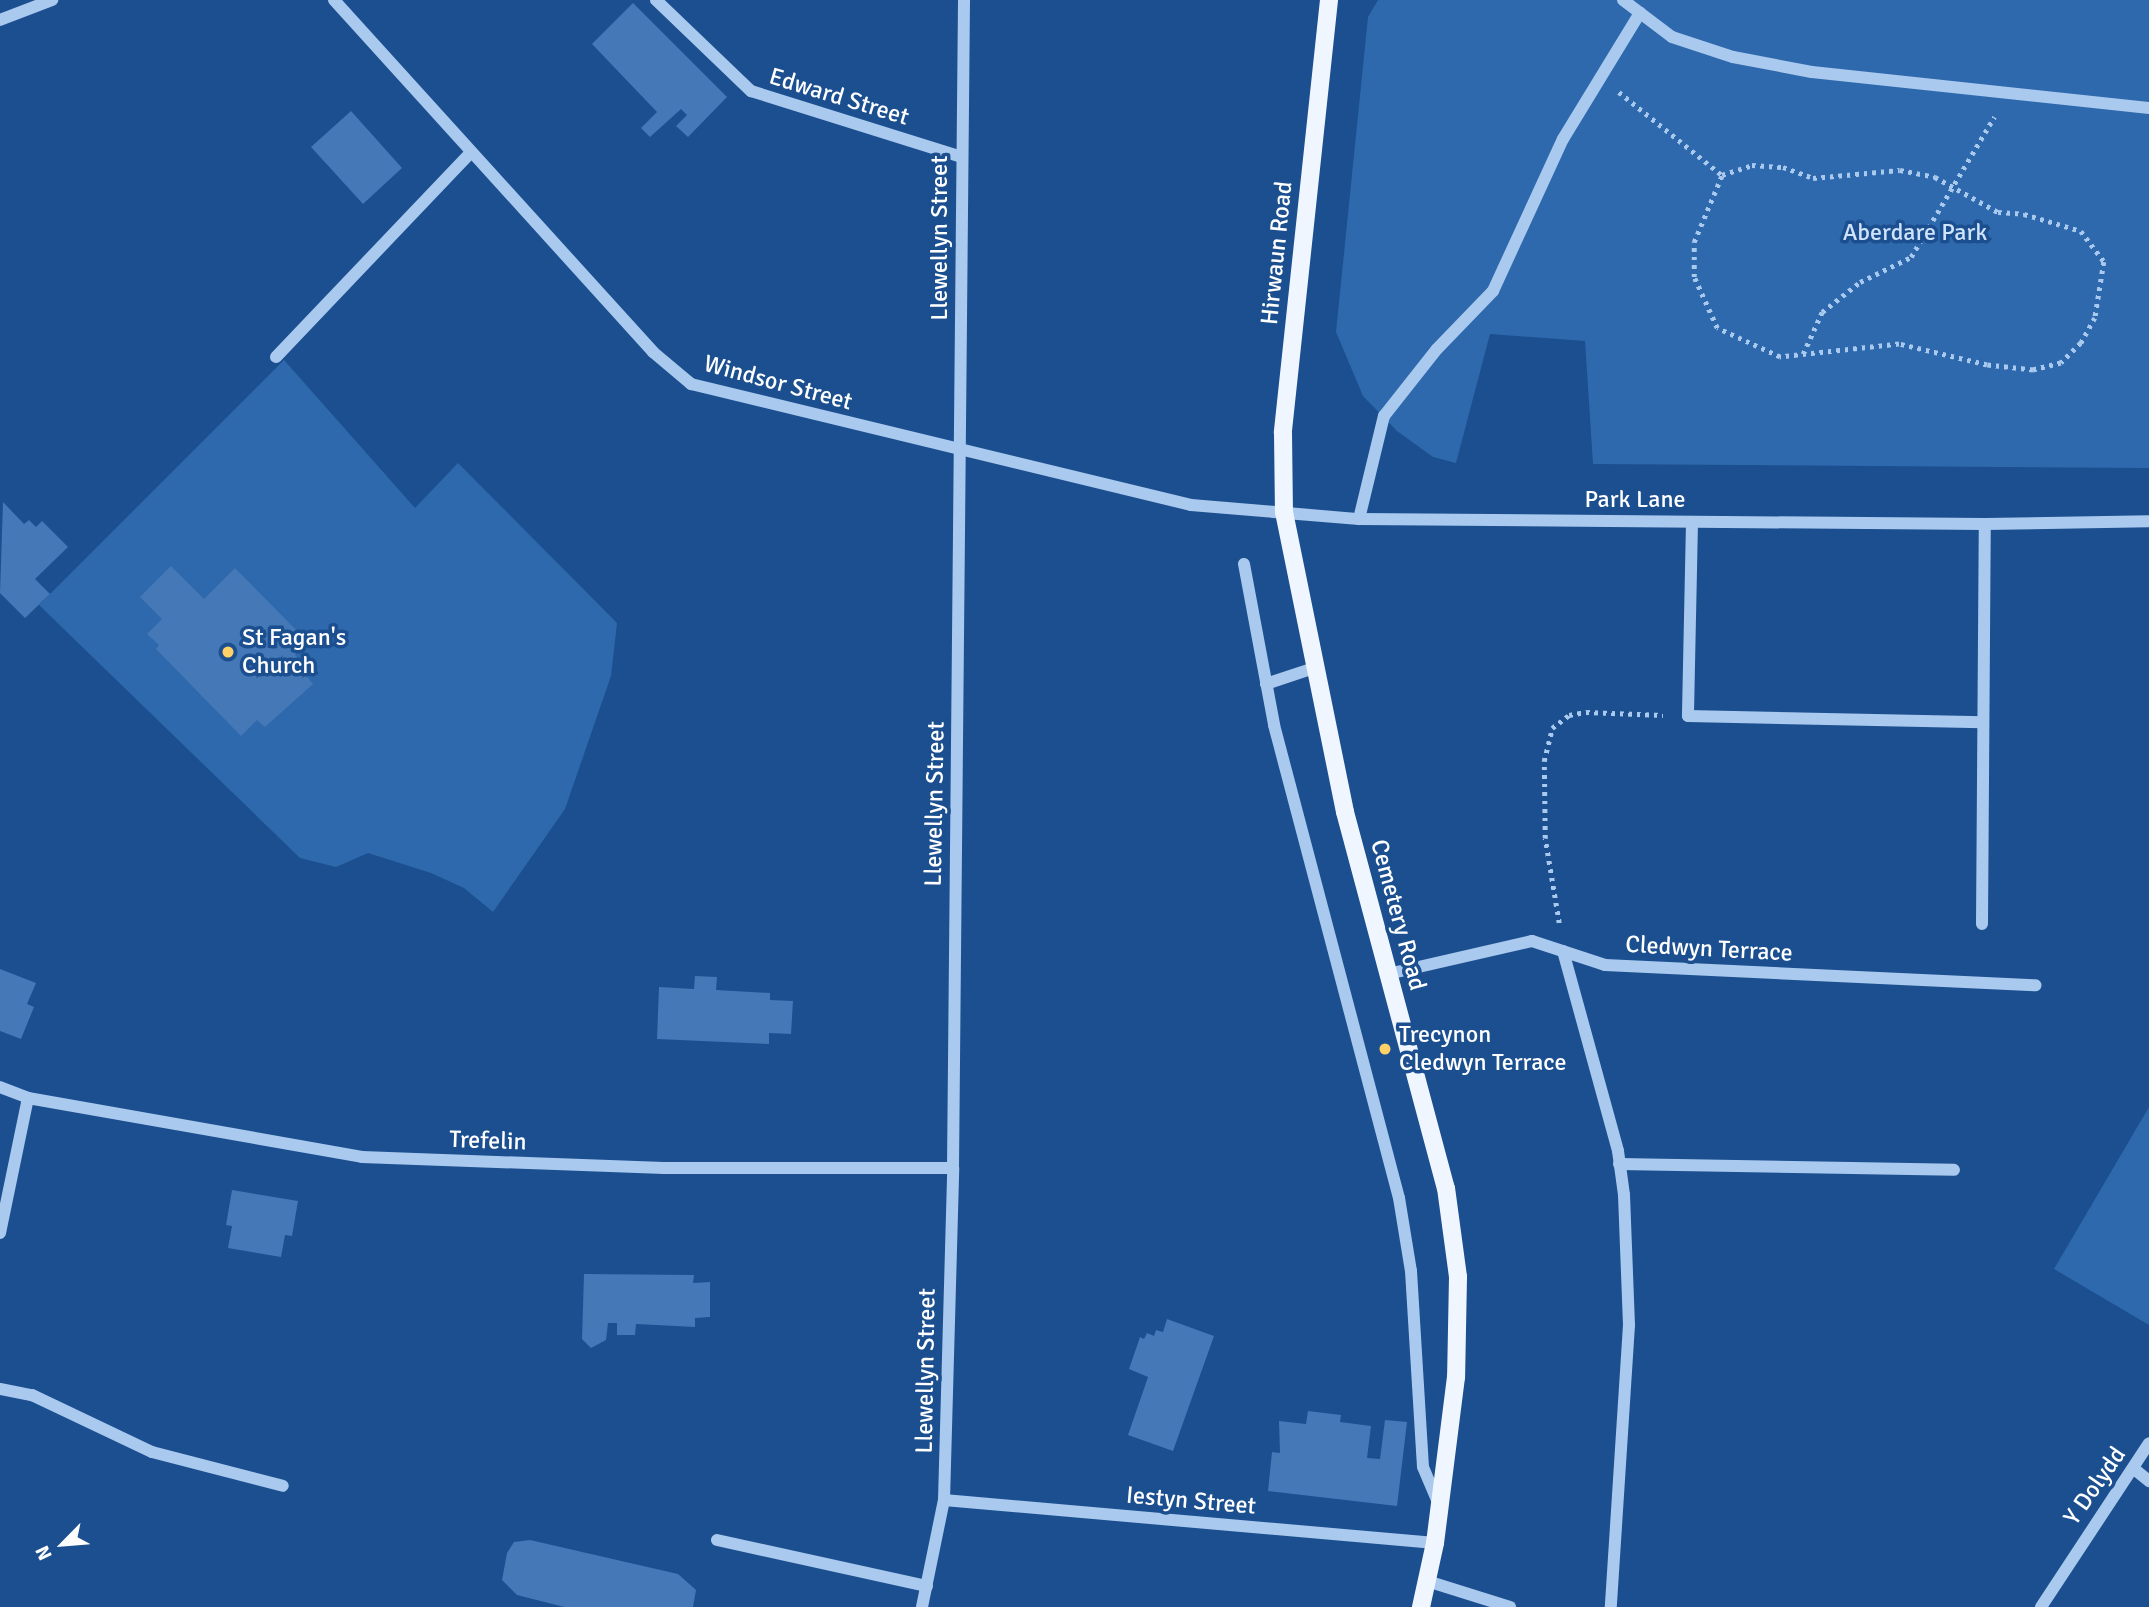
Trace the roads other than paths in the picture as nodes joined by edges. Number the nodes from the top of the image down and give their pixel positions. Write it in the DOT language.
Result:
graph roads {
  1 [pos="52,0"];
  2 [pos="334,0"];
  3 [pos="656,0"];
  4 [pos="964,0"];
  5 [pos="1329,0"];
  6 [pos="1623,0"];
  7 [pos="1640,13"];
  8 [pos="0,20"];
  9 [pos="2149,108"];
  10 [pos="471,152"];
  11 [pos="961,158"];
  12 [pos="276,357"];
  13 [pos="960,450"];
  14 [pos="1284,512"];
  15 [pos="1359,519"];
  16 [pos="2149,521"];
  17 [pos="1692,522"];
  18 [pos="1985,524"];
  19 [pos="1244,564"];
  20 [pos="1314,668"];
  21 [pos="1266,684"];
  22 [pos="1983,722"];
  23 [pos="1982,924"];
  24 [pos="1563,951"];
  25 [pos="1388,974"];
  26 [pos="2036,985"];
  27 [pos="0,1087"];
  28 [pos="28,1098"];
  29 [pos="1619,1164"];
  30 [pos="953,1168"];
  31 [pos="1954,1170"];
  32 [pos="0,1233"];
  33 [pos="0,1389"];
  34 [pos="2149,1443"];
  35 [pos="2133,1468"];
  36 [pos="2149,1481"];
  37 [pos="283,1486"];
  38 [pos="944,1500"];
  39 [pos="1440,1505"];
  40 [pos="718,1540"];
  41 [pos="1435,1543"];
  42 [pos="1427,1581"];
  43 [pos="927,1586"];
  44 [pos="922,1607"];
  45 [pos="1421,1607"];
  46 [pos="1510,1607"];
  47 [pos="1611,1607"];
  48 [pos="2040,1607"];
  1 -- 8 [label="street"];
  2 -- 10 [label="street, Windsor Street"];
  3 -- 11 [label="street, Edward Street"];
  4 -- 11 [label="street, Llewellyn Street"];
  5 -- 14 [label="main road, Hirwaun Road"];
  6 -- 7 [label="street"];
  7 -- 9 [label="street"];
  7 -- 15 [label="street"];
  10 -- 12 [label="street"];
  10 -- 13 [label="street, Windsor Street"];
  11 -- 13 [label="street, Llewellyn Street"];
  13 -- 14 [label="street, Windsor Street"];
  13 -- 30 [label="street, Llewellyn Street"];
  14 -- 15 [label="street, Park Lane"];
  14 -- 20 [label="main road, Cemetery Road"];
  15 -- 17 [label="street, Park Lane"];
  16 -- 18 [label="street, Park Lane"];
  17 -- 18 [label="street, Park Lane"];
  17 -- 22 [label="street"];
  18 -- 22 [label="street"];
  19 -- 21 [label="street"];
  20 -- 21 [label="street"];
  20 -- 25 [label="main road, Cemetery Road"];
  21 -- 39 [label="street"];
  22 -- 23 [label="street"];
  24 -- 25 [label="street, Cledwyn Terrace"];
  24 -- 26 [label="street, Cledwyn Terrace"];
  24 -- 29 [label="street"];
  25 -- 39 [label="main road, Cemetery Road"];
  27 -- 28 [label="street, Trefelin"];
  28 -- 30 [label="street, Trefelin"];
  28 -- 32 [label="street"];
  29 -- 31 [label="street"];
  29 -- 47 [label="street"];
  30 -- 38 [label="street, Llewellyn Street"];
  33 -- 37 [label="street"];
  34 -- 35 [label="street, Y Dolydd"];
  35 -- 36 [label="street"];
  35 -- 48 [label="street, Y Dolydd"];
  38 -- 41 [label="street, Iestyn Street"];
  38 -- 43 [label="street, Llewellyn Street"];
  39 -- 41 [label="main road, Cemetery Road"];
  40 -- 43 [label="street"];
  41 -- 42 [label="main road, Cemetery Road"];
  42 -- 45 [label="main road, Cemetery Road"];
  42 -- 46 [label="street"];
  43 -- 44 [label="street, Llewellyn Street"];
}
